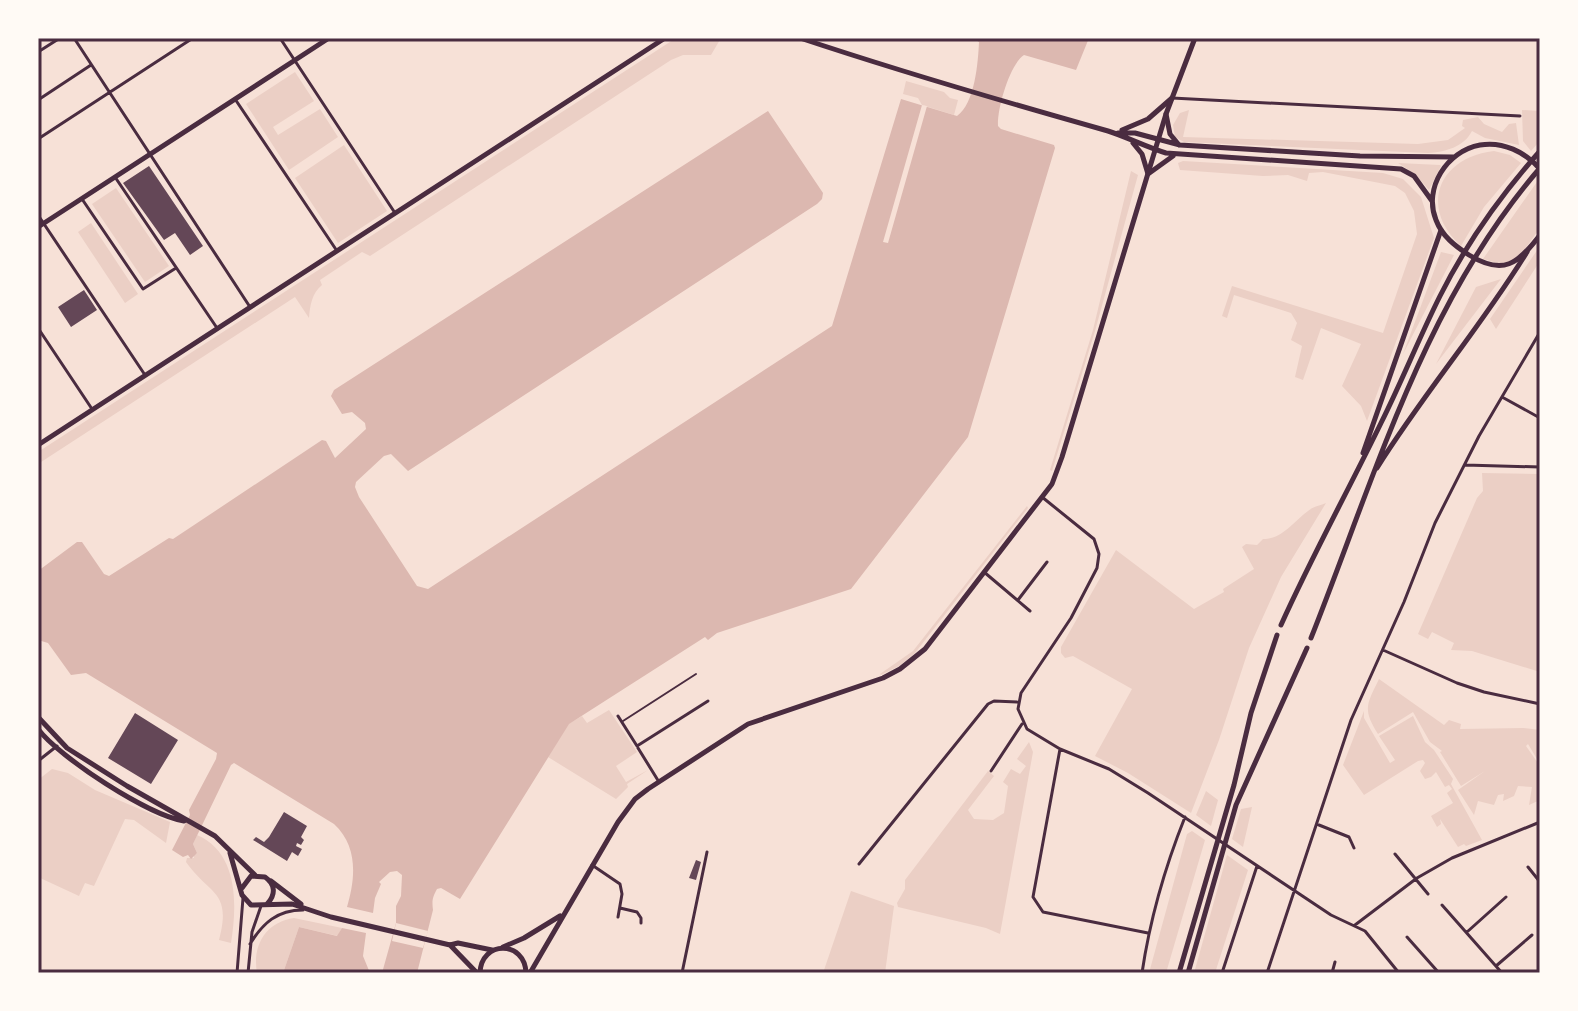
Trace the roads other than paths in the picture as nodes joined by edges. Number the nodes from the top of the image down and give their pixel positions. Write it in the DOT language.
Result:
graph roads {
  1 [pos="60,38"];
  2 [pos="74,38"];
  3 [pos="193,38"];
  4 [pos="280,38"];
  5 [pos="329,38"];
  6 [pos="665,38"];
  7 [pos="800,38"];
  8 [pos="1195,38"];
  9 [pos="38,52"];
  10 [pos="294,60"];
  11 [pos="91,65"];
  12 [pos="110,92"];
  13 [pos="1172,98"];
  14 [pos="235,99"];
  15 [pos="38,100"];
  16 [pos="1166,114"];
  17 [pos="1520,116"];
  18 [pos="1113,132"];
  19 [pos="38,139"];
  20 [pos="1158,141"];
  21 [pos="1132,142"];
  22 [pos="1180,145"];
  23 [pos="1155,150"];
  24 [pos="1540,151"];
  25 [pos="150,154"];
  26 [pos="1178,155"];
  27 [pos="1454,157"];
  28 [pos="1539,166"];
  29 [pos="1148,174"];
  30 [pos="115,177"];
  31 [pos="82,199"];
  32 [pos="1432,201"];
  33 [pos="395,213"];
  34 [pos="38,215"];
  35 [pos="41,225"];
  36 [pos="1441,230"];
  37 [pos="1540,235"];
  38 [pos="337,251"];
  39 [pos="1527,252"];
  40 [pos="176,268"];
  41 [pos="250,307"];
  42 [pos="38,328"];
  43 [pos="217,328"];
  44 [pos="1540,332"];
  45 [pos="145,375"];
  46 [pos="1502,397"];
  47 [pos="92,409"];
  48 [pos="1540,418"];
  49 [pos="38,444"];
  50 [pos="1465,465"];
  51 [pos="1540,467"];
  52 [pos="1356,473"];
  53 [pos="1371,479"];
  54 [pos="1042,497"];
  55 [pos="1047,562"];
  56 [pos="983,572"];
  57 [pos="1018,600"];
  58 [pos="1030,611"];
  59 [pos="1281,625"];
  60 [pos="1277,635"];
  61 [pos="1311,638"];
  62 [pos="1307,648"];
  63 [pos="1383,650"];
  64 [pos="696,674"];
  65 [pos="708,701"];
  66 [pos="1018,702"];
  67 [pos="1540,704"];
  68 [pos="618,716"];
  69 [pos="38,717"];
  70 [pos="622,721"];
  71 [pos="1023,723"];
  72 [pos="38,729"];
  73 [pos="61,743"];
  74 [pos="637,746"];
  75 [pos="55,748"];
  76 [pos="1060,749"];
  77 [pos="38,761"];
  78 [pos="991,771"];
  79 [pos="659,782"];
  80 [pos="1185,817"];
  81 [pos="185,821"];
  82 [pos="1540,822"];
  83 [pos="1318,825"];
  84 [pos="1354,848"];
  85 [pos="707,852"];
  86 [pos="230,853"];
  87 [pos="1395,854"];
  88 [pos="859,864"];
  89 [pos="592,865"];
  90 [pos="1257,866"];
  91 [pos="1528,867"];
  92 [pos="255,875"];
  93 [pos="268,878"];
  94 [pos="1415,880"];
  95 [pos="1540,882"];
  96 [pos="241,889"];
  97 [pos="1295,890"];
  98 [pos="1428,894"];
  99 [pos="1506,897"];
  100 [pos="243,898"];
  101 [pos="264,905"];
  102 [pos="1442,905"];
  103 [pos="308,908"];
  104 [pos="620,908"];
  105 [pos="564,913"];
  106 [pos="618,917"];
  107 [pos="641,923"];
  108 [pos="1355,925"];
  109 [pos="1466,932"];
  110 [pos="1148,933"];
  111 [pos="1532,935"];
  112 [pos="1407,937"];
  113 [pos="250,944"];
  114 [pos="450,945"];
  115 [pos="502,947"];
  116 [pos="492,950"];
  117 [pos="1335,962"];
  118 [pos="1496,966"];
  119 [pos="237,973"];
  120 [pos="248,973"];
  121 [pos="478,973"];
  122 [pos="528,973"];
  123 [pos="682,973"];
  124 [pos="1142,973"];
  125 [pos="1179,973"];
  126 [pos="1188,973"];
  127 [pos="1222,973"];
  128 [pos="1267,973"];
  129 [pos="1332,973"];
  130 [pos="1399,973"];
  131 [pos="1439,973"];
  132 [pos="1502,973"];
  1 -- 9 [label="street"];
  2 -- 11 [label="street"];
  3 -- 12 [label="street"];
  4 -- 10 [label="street"];
  5 -- 10 [label="main road"];
  6 -- 33 [label="main road"];
  7 -- 18 [label="main road"];
  8 -- 13 [label="main road"];
  10 -- 14 [label="main road"];
  10 -- 33 [label="street"];
  11 -- 12 [label="street"];
  11 -- 15 [label="street"];
  12 -- 19 [label="street"];
  12 -- 25 [label="street"];
  13 -- 16 [label="main road"];
  13 -- 17 [label="street"];
  13 -- 18 [label="main road"];
  14 -- 25 [label="main road"];
  14 -- 38 [label="street"];
  16 -- 20 [label="main road"];
  16 -- 22 [label="main road"];
  18 -- 20 [label="main road"];
  18 -- 21 [label="main road"];
  20 -- 22 [label="main road"];
  20 -- 23 [label="main road"];
  21 -- 23 [label="main road"];
  21 -- 29 [label="main road"];
  22 -- 27 [label="main road"];
  23 -- 26 [label="main road"];
  23 -- 29 [label="main road"];
  24 -- 52 [label="main road"];
  25 -- 30 [label="main road"];
  25 -- 41 [label="street"];
  26 -- 29 [label="main road"];
  26 -- 32 [label="main road"];
  27 -- 28 [label="main road"];
  27 -- 32 [label="main road"];
  28 -- 53 [label="main road"];
  29 -- 54 [label="main road"];
  30 -- 31 [label="main road"];
  30 -- 40 [label="street"];
  31 -- 35 [label="main road"];
  31 -- 40 [label="street"];
  32 -- 36 [label="main road"];
  33 -- 38 [label="main road"];
  34 -- 35 [label="street"];
  35 -- 45 [label="street"];
  36 -- 39 [label="main road"];
  36 -- 52 [label="main road"];
  37 -- 39 [label="main road"];
  38 -- 41 [label="main road"];
  39 -- 53 [label="main road"];
  40 -- 43 [label="street"];
  41 -- 43 [label="main road"];
  42 -- 47 [label="street"];
  43 -- 45 [label="main road"];
  44 -- 46 [label="street"];
  45 -- 47 [label="main road"];
  46 -- 48 [label="street"];
  46 -- 50 [label="street"];
  47 -- 49 [label="main road"];
  50 -- 51 [label="street"];
  50 -- 63 [label="street"];
  52 -- 59 [label="main road"];
  53 -- 61 [label="main road"];
  54 -- 56 [label="main road"];
  54 -- 66 [label="street"];
  55 -- 57 [label="street"];
  56 -- 57 [label="street"];
  56 -- 79 [label="main road"];
  57 -- 58 [label="street"];
  60 -- 125 [label="main road"];
  62 -- 126 [label="main road"];
  63 -- 67 [label="street"];
  63 -- 83 [label="street"];
  64 -- 70 [label="street"];
  65 -- 74 [label="street"];
  66 -- 71 [label="street"];
  66 -- 88 [label="street"];
  68 -- 70 [label="street"];
  69 -- 73 [label="main road"];
  70 -- 74 [label="street"];
  71 -- 76 [label="street"];
  71 -- 78 [label="street"];
  72 -- 75 [label="main road"];
  73 -- 75 [label="street"];
  73 -- 81 [label="main road"];
  74 -- 79 [label="street"];
  75 -- 77 [label="street"];
  75 -- 81 [label="main road"];
  76 -- 80 [label="street"];
  76 -- 110 [label="street"];
  79 -- 89 [label="main road"];
  80 -- 90 [label="street"];
  80 -- 110 [label="street"];
  81 -- 86 [label="main road"];
  82 -- 94 [label="street"];
  83 -- 84 [label="street"];
  83 -- 97 [label="street"];
  85 -- 123 [label="street"];
  86 -- 92 [label="main road"];
  86 -- 96 [label="main road"];
  87 -- 94 [label="street"];
  89 -- 104 [label="street"];
  89 -- 105 [label="main road"];
  90 -- 97 [label="street"];
  90 -- 127 [label="street"];
  91 -- 95 [label="street"];
  92 -- 93 [label="main road"];
  92 -- 96 [label="main road"];
  93 -- 101 [label="main road"];
  93 -- 103 [label="main road"];
  94 -- 98 [label="street"];
  94 -- 108 [label="street"];
  96 -- 100 [label="main road"];
  97 -- 108 [label="street"];
  97 -- 128 [label="street"];
  99 -- 109 [label="street"];
  100 -- 101 [label="main road"];
  100 -- 119 [label="street"];
  101 -- 103 [label="main road"];
  101 -- 113 [label="street"];
  102 -- 109 [label="street"];
  103 -- 113 [label="street"];
  103 -- 114 [label="main road"];
  104 -- 106 [label="street"];
  104 -- 107 [label="street"];
  105 -- 115 [label="main road"];
  105 -- 122 [label="main road"];
  108 -- 130 [label="street"];
  109 -- 118 [label="street"];
  110 -- 124 [label="street"];
  111 -- 118 [label="street"];
  112 -- 131 [label="street"];
  113 -- 120 [label="street"];
  114 -- 116 [label="main road"];
  114 -- 121 [label="main road"];
  115 -- 116 [label="main road"];
  115 -- 122 [label="main road"];
  116 -- 121 [label="main road"];
  117 -- 129 [label="street"];
  118 -- 132 [label="street"];
}
